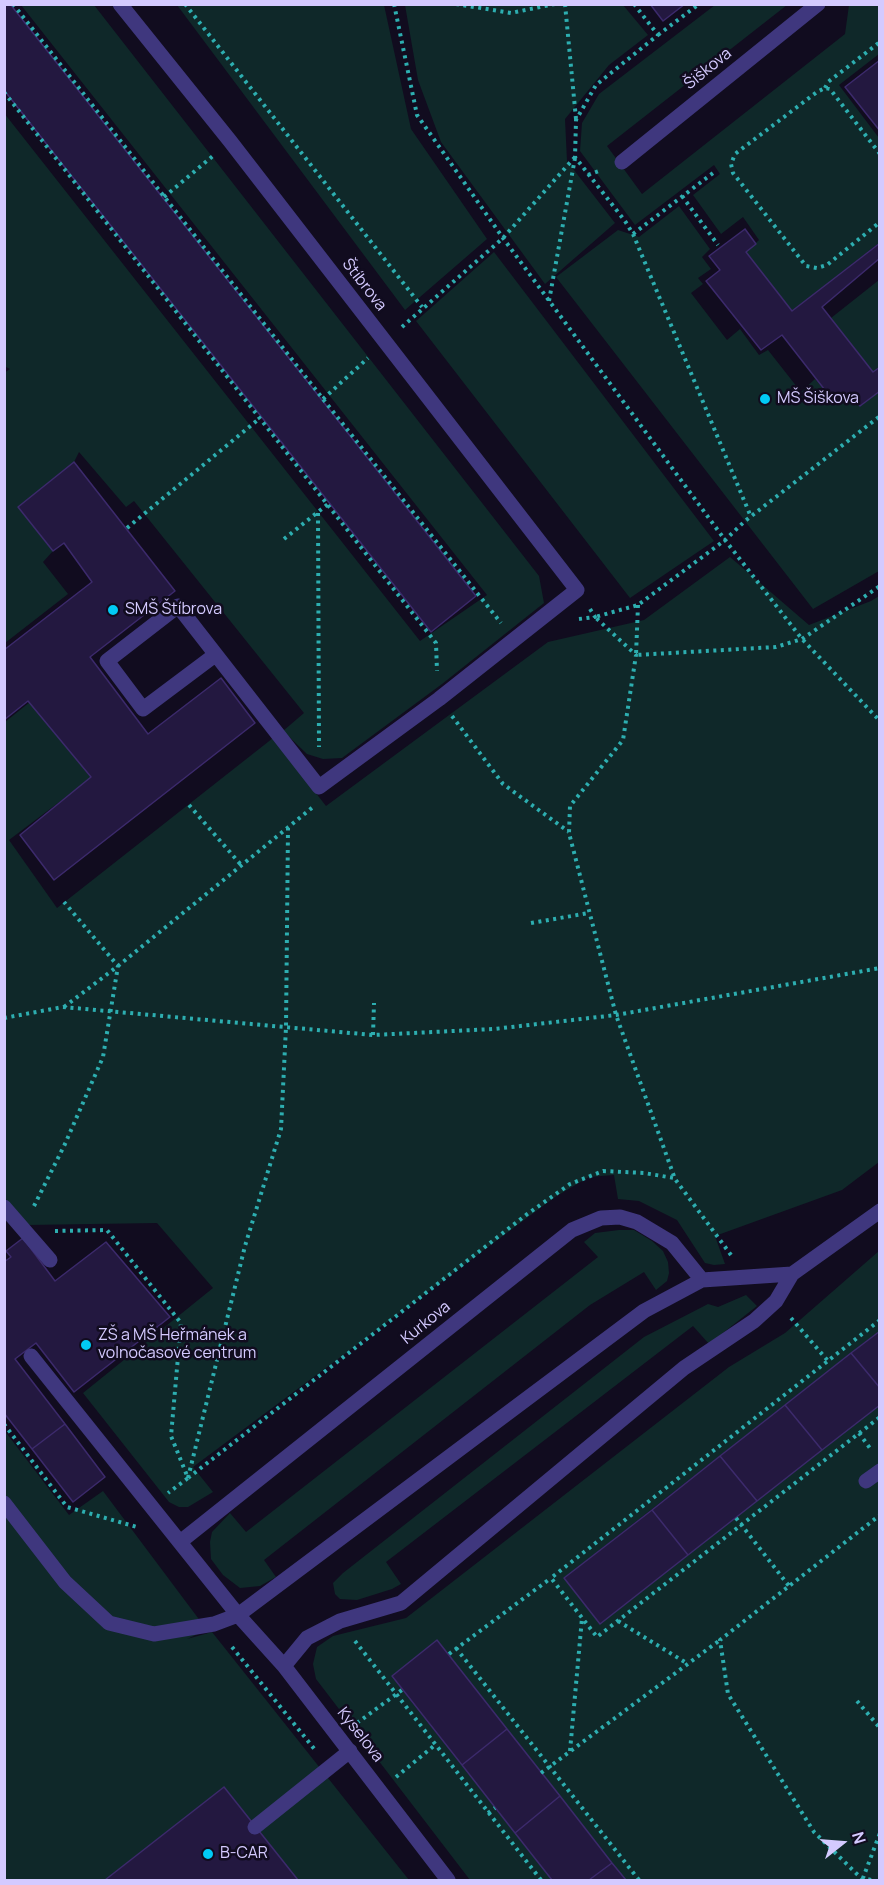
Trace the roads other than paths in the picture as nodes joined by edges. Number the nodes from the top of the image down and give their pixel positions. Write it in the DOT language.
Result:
graph roads {
  1 [pos="120,4"];
  2 [pos="818,4"];
  3 [pos="622,162"];
  4 [pos="215,655"];
  5 [pos="4,1207"];
  6 [pos="879,1211"];
  7 [pos="50,1260"];
  8 [pos="792,1274"];
  9 [pos="702,1280"];
  10 [pos="31,1356"];
  11 [pos="879,1470"];
  12 [pos="866,1481"];
  13 [pos="4,1503"];
  14 [pos="180,1542"];
  15 [pos="238,1615"];
  16 [pos="284,1666"];
  17 [pos="350,1751"];
  18 [pos="255,1827"];
  19 [pos="440,1878"];
  1 -- 4 [label="street, Štíbrova"];
  2 -- 3 [label="street, Šiškova"];
  4 -- 4 [label="street"];
  5 -- 7 [label="street"];
  6 -- 8 [label="street"];
  8 -- 9 [label="street"];
  8 -- 16 [label="street"];
  9 -- 14 [label="street, Kurkova"];
  9 -- 15 [label="street"];
  10 -- 14 [label="street, Kyselova"];
  11 -- 12 [label="street"];
  13 -- 15 [label="street"];
  14 -- 15 [label="street, Kyselova"];
  15 -- 16 [label="street, Kyselova"];
  16 -- 17 [label="street, Kyselova"];
  17 -- 18 [label="street"];
  17 -- 19 [label="street, Kyselova"];
}
